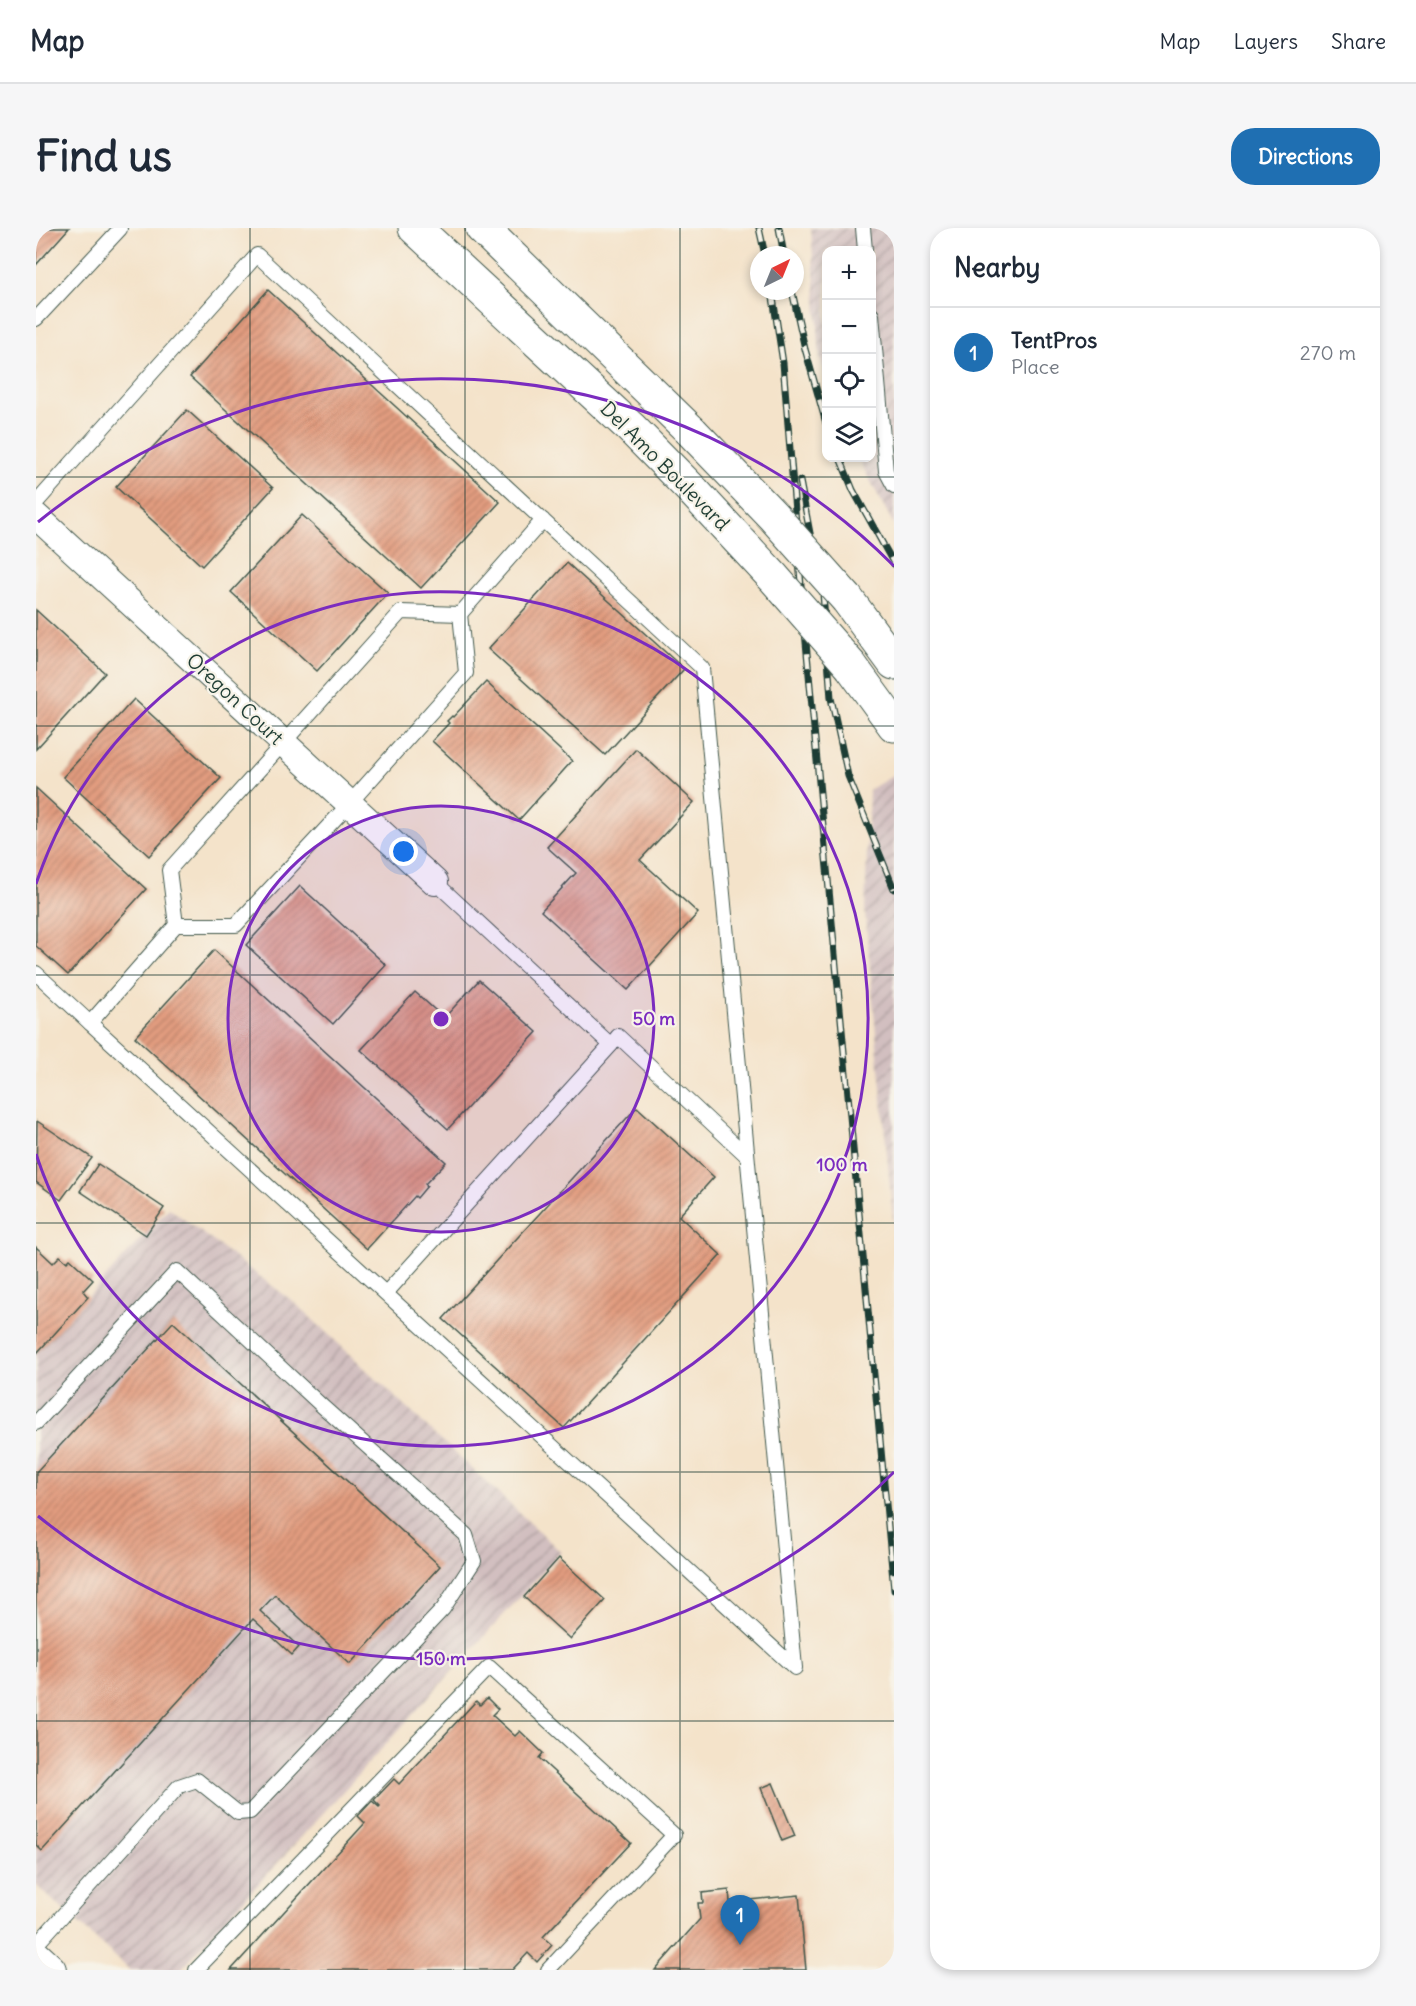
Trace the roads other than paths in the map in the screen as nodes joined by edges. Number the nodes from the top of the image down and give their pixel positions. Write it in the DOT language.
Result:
graph roads {
  1 [pos="415,228"];
  2 [pos="482,228"];
  3 [pos="863,228"];
  4 [pos="120,229"];
  5 [pos="865,246"];
  6 [pos="36,319"];
  7 [pos="876,354"];
  8 [pos="894,486"];
  9 [pos="36,503"];
  10 [pos="36,516"];
  11 [pos="543,520"];
  12 [pos="460,614"];
  13 [pos="894,663"];
  14 [pos="894,724"];
  15 [pos="283,742"];
  16 [pos="349,804"];
  17 [pos="435,882"];
  18 [pos="176,925"];
  19 [pos="36,973"];
  20 [pos="90,1023"];
  21 [pos="611,1045"];
  22 [pos="747,1155"];
  23 [pos="386,1293"];
  24 [pos="36,1423"];
  25 [pos="36,1945"];
  26 [pos="36,1957"];
  27 [pos="50,1970"];
  28 [pos="196,1970"];
  29 [pos="548,1970"];
  1 -- 14 [label="main road, Del Amo Boulevard, bridge"];
  2 -- 13 [label="main road, bridge"];
  3 -- 5 [label="lane"];
  4 -- 6 [label="lane"];
  7 -- 8 [label="lane"];
  9 -- 11 [label="lane"];
  10 -- 15 [label="street, Oregon Court"];
  11 -- 12 [label="lane"];
  11 -- 22 [label="lane"];
  12 -- 15 [label="lane"];
  12 -- 16 [label="lane"];
  15 -- 16 [label="street, Oregon Court"];
  15 -- 18 [label="lane"];
  16 -- 17 [label="street, Oregon Court"];
  16 -- 18 [label="lane"];
  17 -- 21 [label="lane"];
  18 -- 20 [label="lane"];
  19 -- 20 [label="lane"];
  20 -- 23 [label="lane"];
  21 -- 22 [label="lane"];
  21 -- 23 [label="lane"];
  22 -- 23 [label="lane"];
  24 -- 25 [label="lane"];
  26 -- 27 [label="street"];
  28 -- 29 [label="lane"];
}
